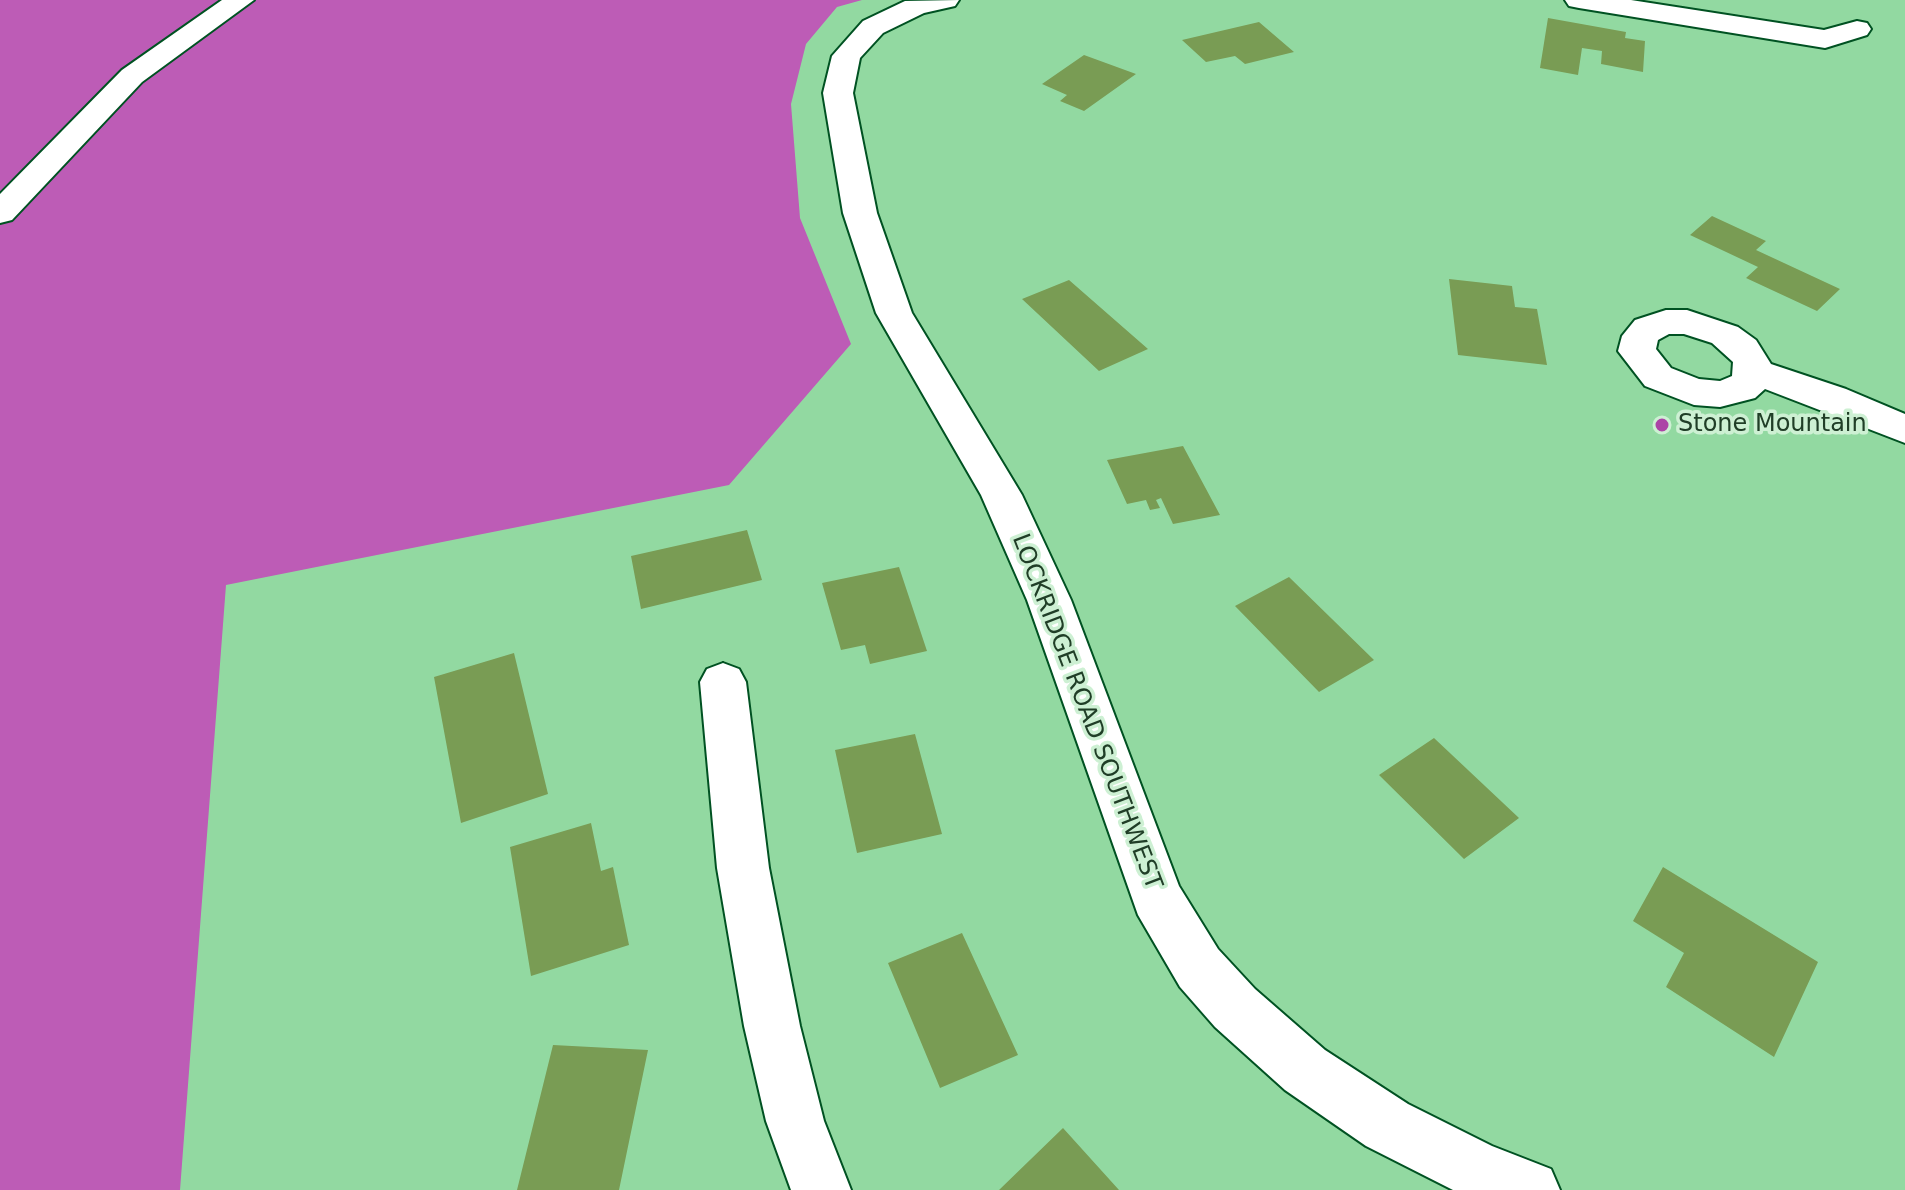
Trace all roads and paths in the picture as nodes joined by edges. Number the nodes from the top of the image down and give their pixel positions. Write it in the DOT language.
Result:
graph roads {
  1 [pos="240,0"];
  2 [pos="945,0"];
  3 [pos="1579,0"];
  4 [pos="1857,29"];
  5 [pos="0,213"];
  6 [pos="1753,372"];
  7 [pos="1902,421"];
  8 [pos="723,682"];
  9 [pos="821,1190"];
  10 [pos="1530,1190"];
  1 -- 5 [label="street"];
  2 -- 10 [label="street, LOCKRIDGE ROAD SOUTHWEST"];
  3 -- 4 [label="street"];
  6 -- 7 [label="street"];
  8 -- 9 [label="street"];
}
